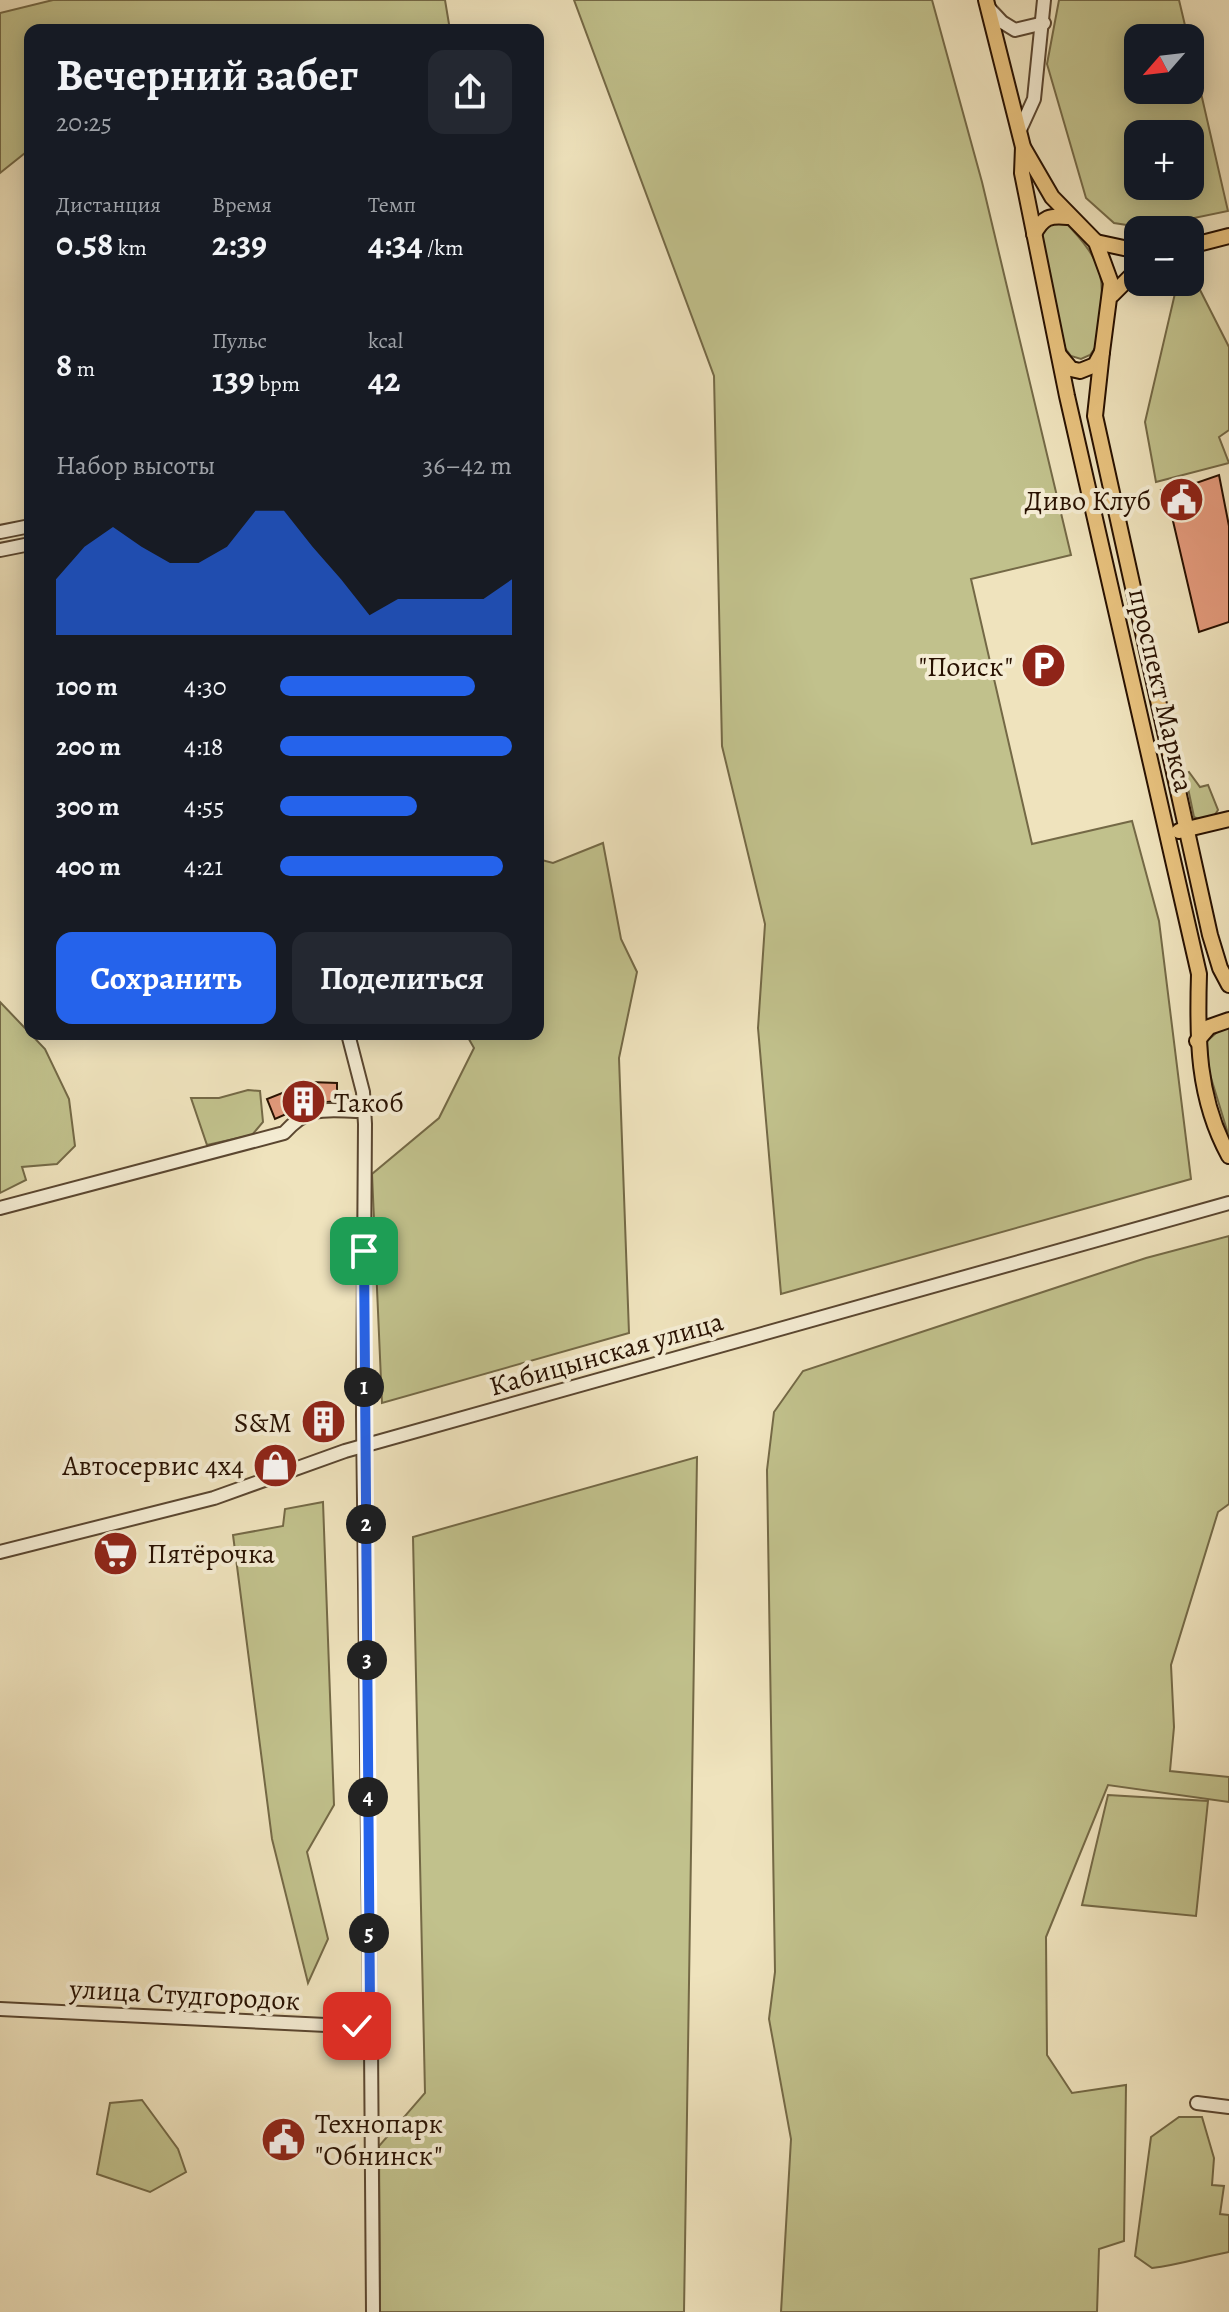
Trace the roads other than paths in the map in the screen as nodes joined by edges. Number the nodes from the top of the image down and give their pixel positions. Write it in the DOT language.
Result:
graph roads {
  1 [pos="1044,0"];
  2 [pos="986,3"];
  3 [pos="1044,23"];
  4 [pos="1021,139"];
  5 [pos="1068,217"];
  6 [pos="1034,234"];
  7 [pos="1229,236"];
  8 [pos="1096,242"];
  9 [pos="1204,242"];
  10 [pos="1124,248"];
  11 [pos="1124,283"];
  12 [pos="1112,295"];
  13 [pos="1057,352"];
  14 [pos="1102,352"];
  15 [pos="24,527"];
  16 [pos="0,532"];
  17 [pos="24,545"];
  18 [pos="0,550"];
  19 [pos="1229,819"];
  20 [pos="1188,829"];
  21 [pos="1167,833"];
  22 [pos="1229,985"];
  23 [pos="1229,1020"];
  24 [pos="350,1040"];
  25 [pos="1197,1041"];
  26 [pos="364,1111"];
  27 [pos="1229,1156"];
  28 [pos="1228,1202"];
  29 [pos="0,1208"];
  30 [pos="365,1448"];
  31 [pos="0,1552"];
  32 [pos="0,2009"];
  33 [pos="367,2027"];
  34 [pos="1197,2103"];
  35 [pos="1229,2107"];
  36 [pos="373,2312"];
  1 -- 3 [label="street"];
  2 -- 3 [label="street"];
  2 -- 4 [label="main road"];
  3 -- 4 [label="street"];
  4 -- 5 [label="main road"];
  4 -- 6 [label="main road, проспект Маркса"];
  5 -- 6 [label="main road"];
  5 -- 8 [label="main road"];
  6 -- 13 [label="main road, проспект Маркса"];
  7 -- 9 [label="main road"];
  8 -- 10 [label="main road"];
  8 -- 12 [label="main road"];
  11 -- 12 [label="main road"];
  12 -- 14 [label="main road, проспект Маркса"];
  13 -- 14 [label="main road"];
  13 -- 21 [label="main road, проспект Маркса"];
  14 -- 20 [label="main road, проспект Маркса"];
  15 -- 16 [label="street"];
  17 -- 18 [label="street"];
  19 -- 20 [label="main road"];
  20 -- 21 [label="main road"];
  20 -- 22 [label="main road, проспект Маркса"];
  21 -- 25 [label="main road, проспект Маркса"];
  23 -- 25 [label="main road"];
  24 -- 26 [label="street"];
  25 -- 27 [label="main road, проспект Маркса"];
  26 -- 29 [label="street"];
  26 -- 30 [label="street"];
  28 -- 30 [label="street, Кабицынская улица"];
  30 -- 31 [label="street, Кабицынская улица"];
  30 -- 33 [label="street"];
  32 -- 33 [label="street, улица Студгородок"];
  33 -- 36 [label="street"];
  34 -- 35 [label="street"];
}
